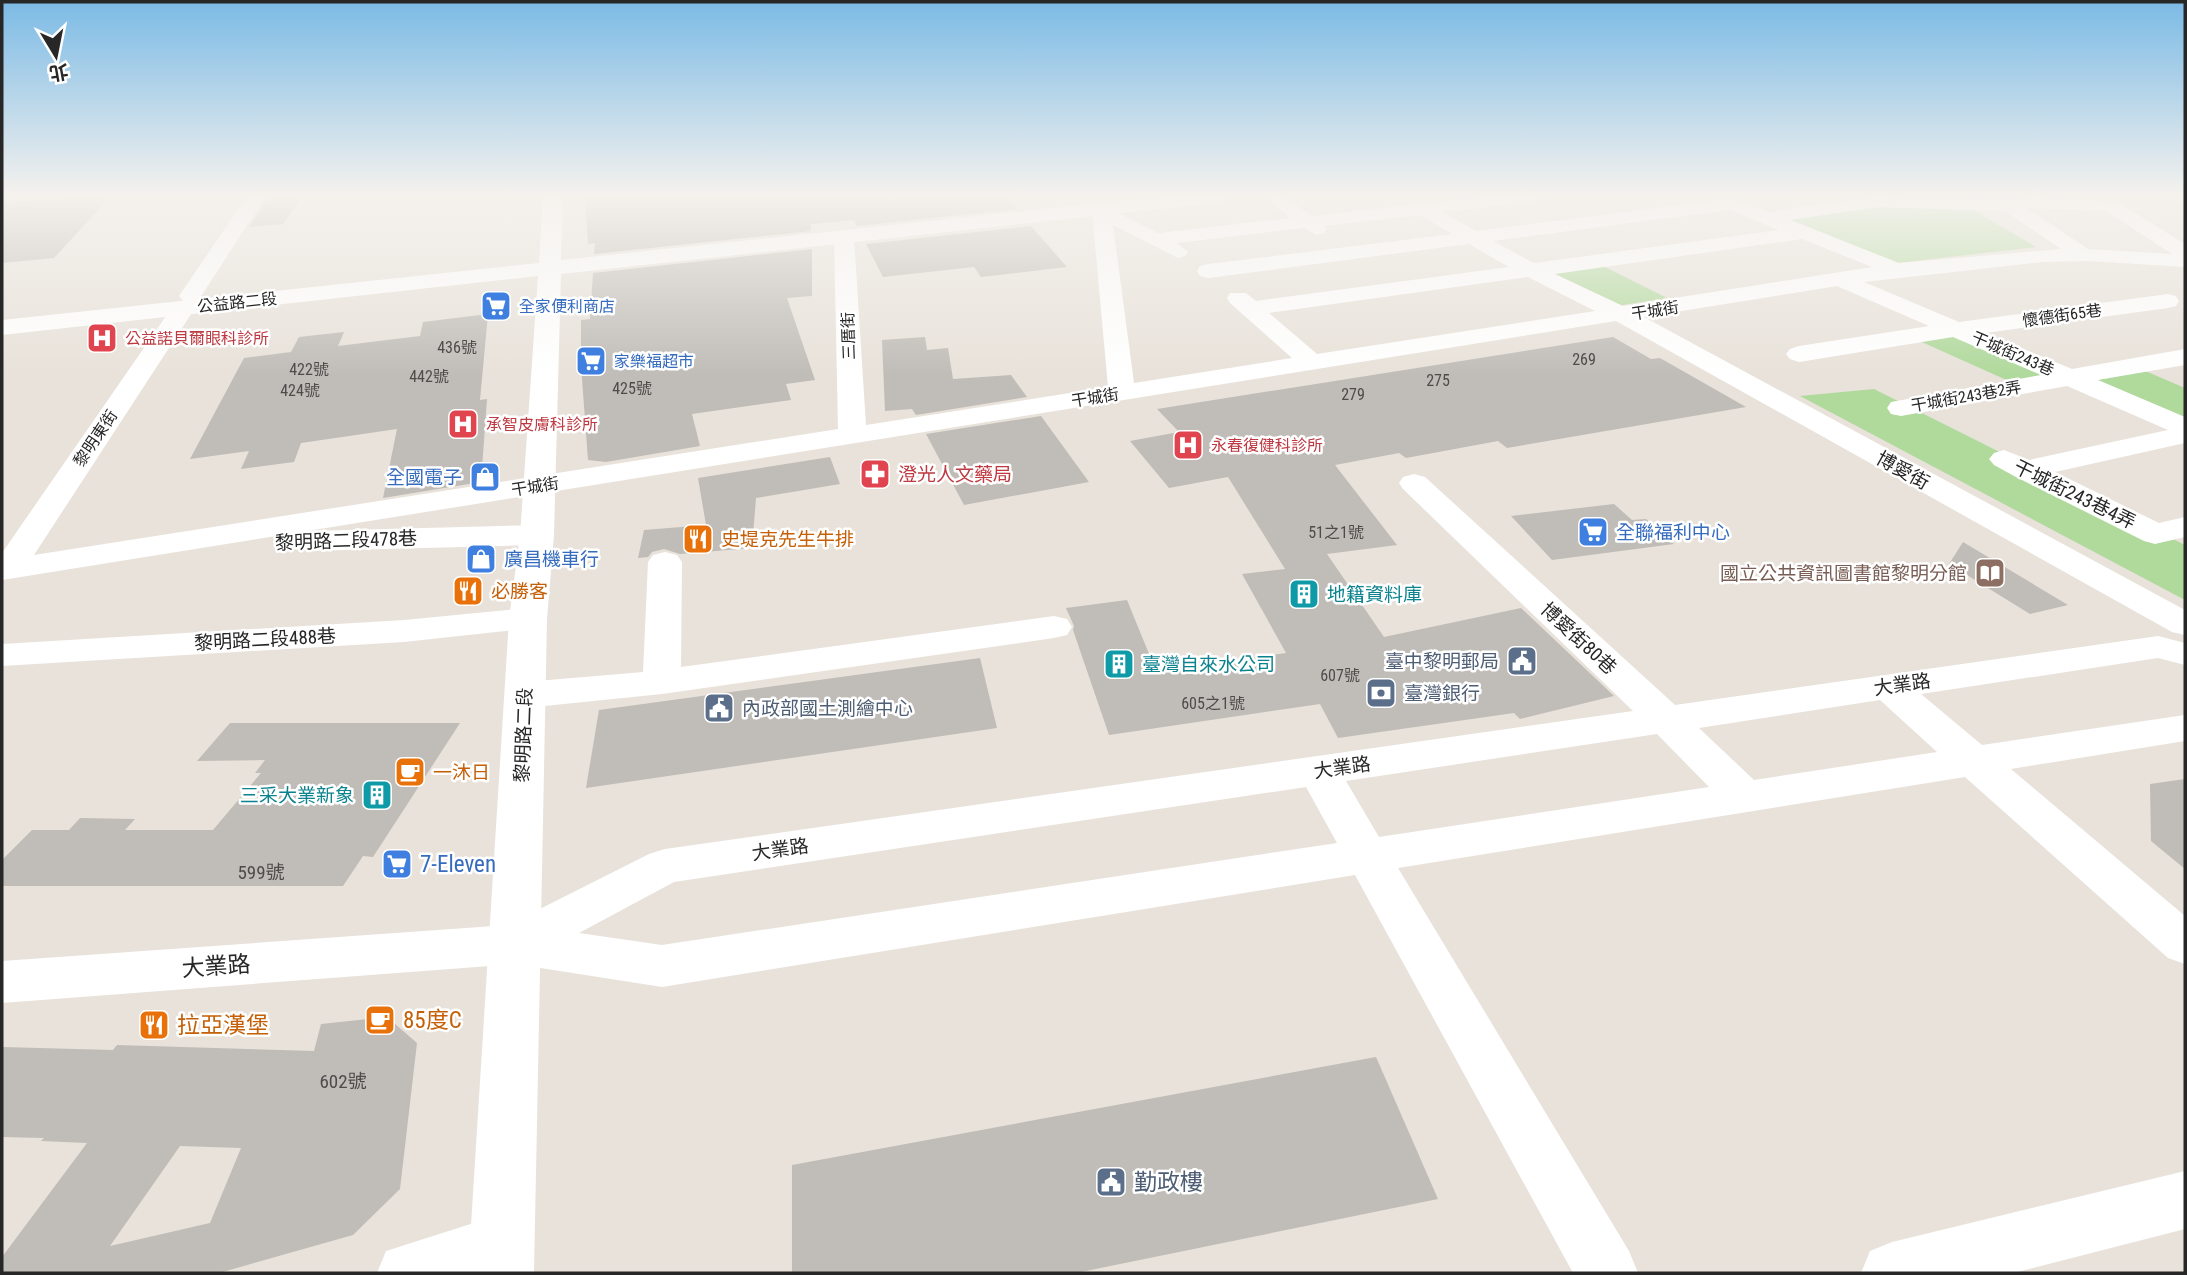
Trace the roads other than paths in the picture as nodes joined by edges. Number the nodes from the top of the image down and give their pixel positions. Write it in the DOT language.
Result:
graph roads {
  1 [pos="217,256"];
  2 [pos="549,256"];
  3 [pos="619,256"];
  4 [pos="634,256"];
  5 [pos="845,256"];
  6 [pos="1107,256"];
  7 [pos="1184,256"];
  8 [pos="1329,256"];
  9 [pos="1505,256"];
  10 [pos="1636,256"];
  11 [pos="1863,256"];
  12 [pos="2044,256"];
  13 [pos="2064,256"];
  14 [pos="2092,256"];
  15 [pos="2185,261"];
  16 [pos="549,263"];
  17 [pos="1530,270"];
  18 [pos="1897,270"];
  19 [pos="1208,271"];
  20 [pos="1841,280"];
  21 [pos="186,302"];
  22 [pos="2177,304"];
  23 [pos="1250,309"];
  24 [pos="2,315"];
  25 [pos="1622,315"];
  26 [pos="2,327"];
  27 [pos="1956,329"];
  28 [pos="1799,354"];
  29 [pos="2185,357"];
  30 [pos="1312,363"];
  31 [pos="2072,378"];
  32 [pos="1122,393"];
  33 [pos="1902,408"];
  34 [pos="2185,427"];
  35 [pos="852,435"];
  36 [pos="2185,435"];
  37 [pos="1413,483"];
  38 [pos="539,485"];
  39 [pos="2185,527"];
  40 [pos="537,535"];
  41 [pos="154,546"];
  42 [pos="665,562"];
  43 [pos="5,569"];
  44 [pos="528,619"];
  45 [pos="2185,624"];
  46 [pos="1055,626"];
  47 [pos="2185,654"];
  48 [pos="2,655"];
  49 [pos="662,682"];
  50 [pos="1887,686"];
  51 [pos="525,695"];
  52 [pos="1666,719"];
  53 [pos="2185,728"];
  54 [pos="1970,759"];
  55 [pos="1318,770"];
  56 [pos="1742,795"];
  57 [pos="1365,855"];
  58 [pos="515,944"];
  59 [pos="2185,944"];
  60 [pos="2,982"];
  61 [pos="2185,1200"];
  62 [pos="501,1259"];
  63 [pos="408,1273"];
  64 [pos="1607,1273"];
  65 [pos="1892,1273"];
  1 -- 21 [label="street, 黎明東街"];
  2 -- 16 [label="main road, 黎明路二段"];
  3 -- 16 [label="main road, 公益路二段"];
  4 -- 16 [label="main road, 公益路二段"];
  5 -- 35 [label="street, 三厝街"];
  6 -- 32 [label="street"];
  7 -- 19 [label="street"];
  8 -- 19 [label="street"];
  9 -- 17 [label="street, 博愛街"];
  10 -- 17 [label="street"];
  11 -- 18 [label="street"];
  12 -- 13 [label="street, 干城街"];
  12 -- 18 [label="street, 干城街"];
  12 -- 22 [label="street"];
  14 -- 15 [label="street, 干城街"];
  16 -- 21 [label="main road, 公益路二段"];
  16 -- 38 [label="main road, 黎明路二段"];
  17 -- 23 [label="street"];
  17 -- 25 [label="street, 博愛街"];
  18 -- 20 [label="street, 干城街"];
  19 -- 23 [label="street"];
  20 -- 25 [label="street, 干城街"];
  20 -- 27 [label="street, 干城街243巷"];
  21 -- 24 [label="main road, 公益路二段"];
  21 -- 26 [label="main road, 公益路二段"];
  21 -- 43 [label="street, 黎明東街"];
  22 -- 27 [label="street, 懷德街65巷"];
  23 -- 30 [label="street"];
  25 -- 30 [label="street, 干城街"];
  25 -- 45 [label="street, 博愛街"];
  27 -- 28 [label="street, 懷德街65巷"];
  27 -- 31 [label="street, 干城街243巷"];
  29 -- 31 [label="street, 干城街243巷2弄"];
  30 -- 32 [label="street, 干城街"];
  31 -- 33 [label="street, 干城街243巷2弄"];
  31 -- 34 [label="street, 干城街243巷"];
  32 -- 35 [label="street, 干城街"];
  35 -- 38 [label="street, 干城街"];
  36 -- 39 [label="street, 干城街243巷4弄"];
  37 -- 52 [label="street, 博愛街80巷"];
  38 -- 40 [label="main road, 黎明路二段"];
  38 -- 41 [label="street, 干城街"];
  40 -- 41 [label="street, 黎明路二段478巷"];
  40 -- 44 [label="main road, 黎明路二段"];
  41 -- 43 [label="street, 干城街"];
  42 -- 49 [label="street"];
  44 -- 48 [label="street, 黎明路二段488巷"];
  44 -- 51 [label="main road, 黎明路二段"];
  46 -- 49 [label="street"];
  47 -- 50 [label="street, 大業路"];
  49 -- 51 [label="street"];
  50 -- 52 [label="street, 大業路"];
  50 -- 54 [label="street"];
  51 -- 58 [label="main road, 黎明路二段"];
  52 -- 55 [label="street, 大業路"];
  52 -- 56 [label="street, 博愛街80巷"];
  53 -- 54 [label="street, 大業路"];
  54 -- 56 [label="street, 大業路"];
  54 -- 59 [label="street"];
  55 -- 57 [label="street"];
  55 -- 58 [label="street, 大業路"];
  56 -- 57 [label="street, 大業路"];
  57 -- 58 [label="street, 大業路"];
  57 -- 64 [label="street"];
  58 -- 60 [label="street, 大業路"];
  58 -- 62 [label="main road, 黎明路二段"];
  61 -- 65 [label="street"];
  62 -- 63 [label="street"];
}
